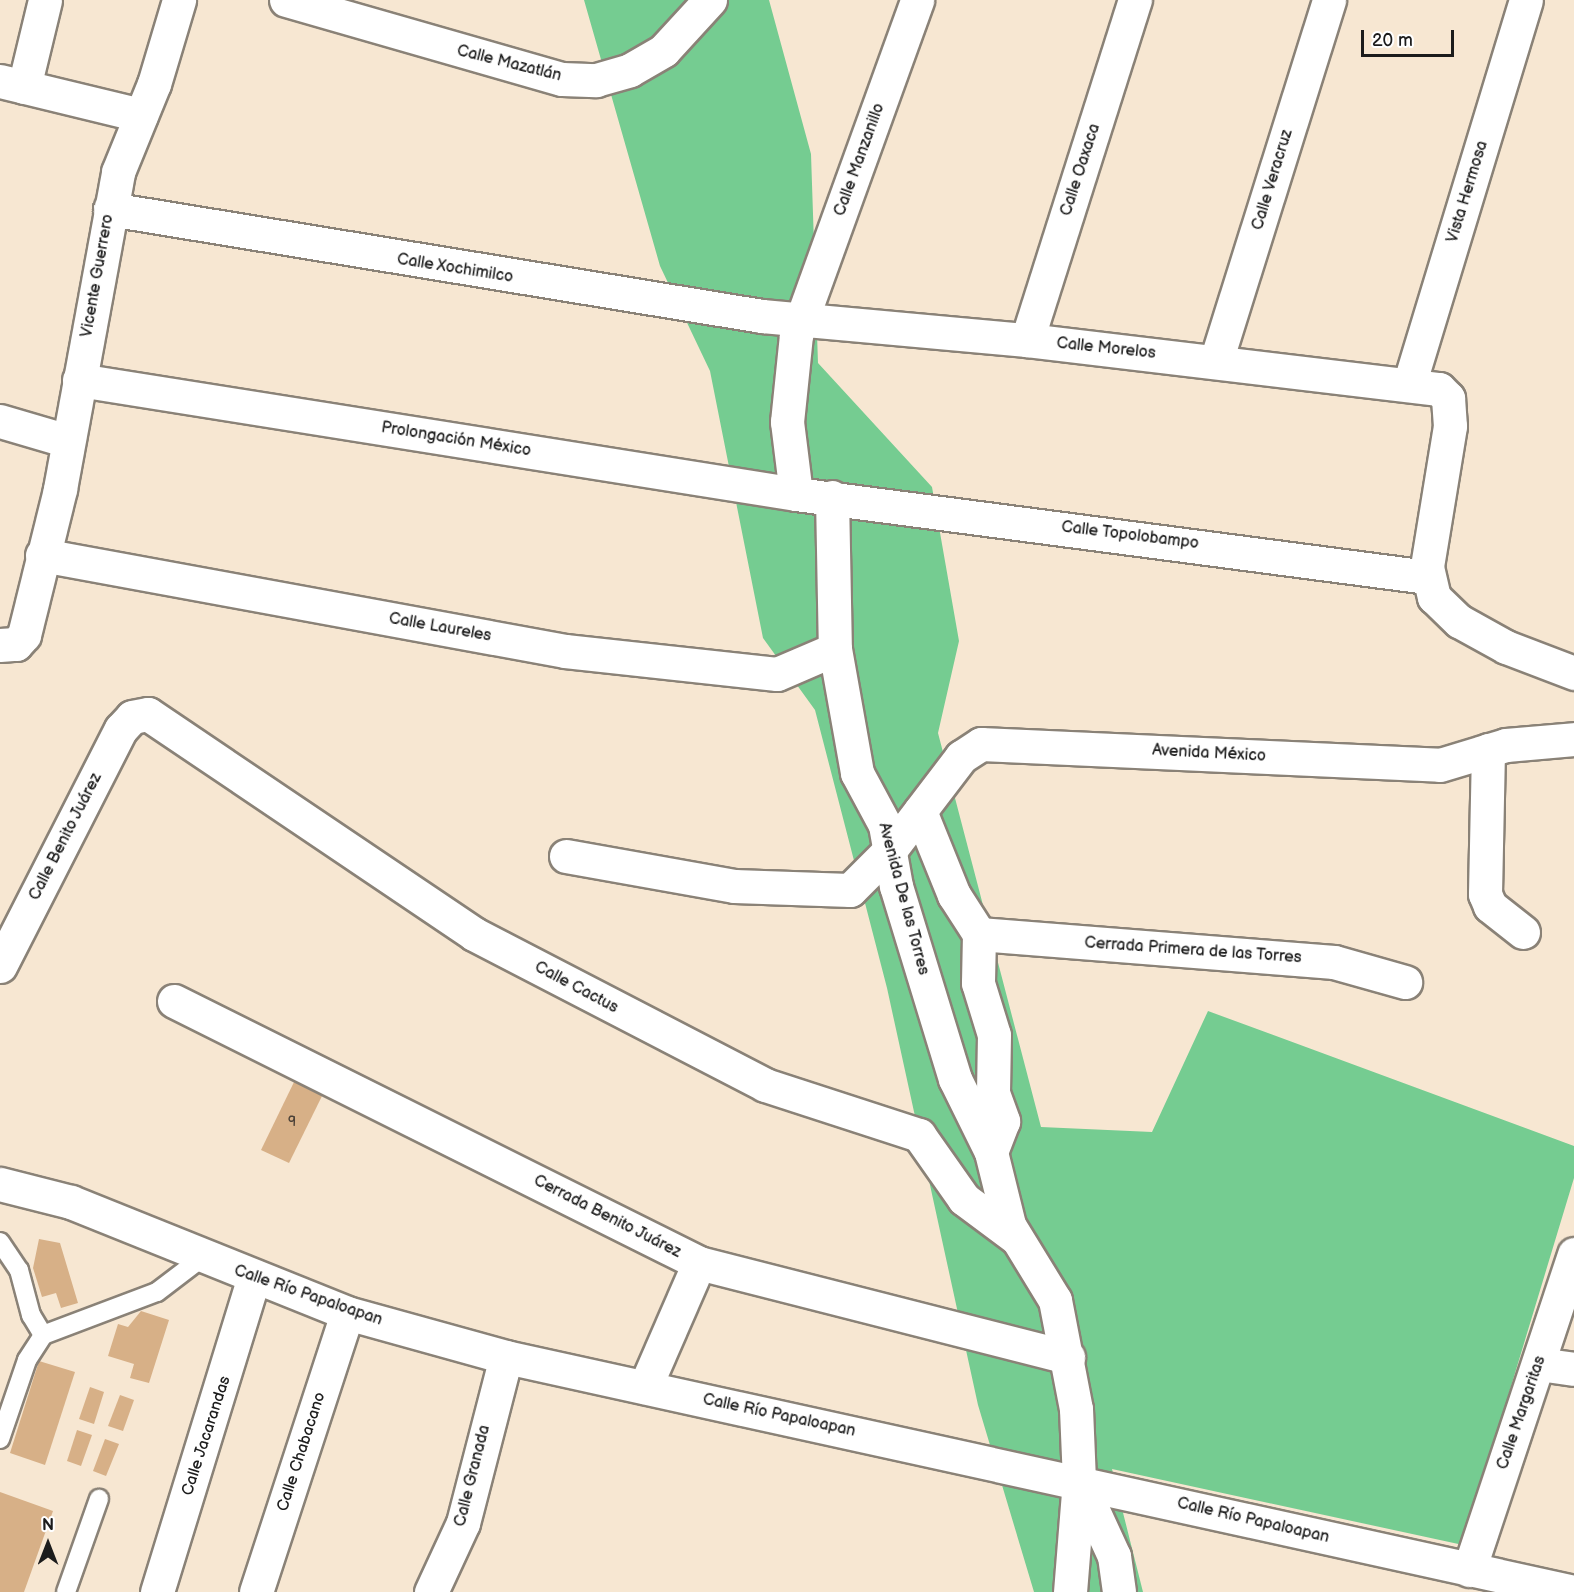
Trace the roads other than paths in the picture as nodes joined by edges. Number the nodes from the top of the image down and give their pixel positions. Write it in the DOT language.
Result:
graph roads {
  1 [pos="45,0"];
  2 [pos="179,0"];
  3 [pos="286,0"];
  4 [pos="917,0"];
  5 [pos="1136,0"];
  6 [pos="1329,0"];
  7 [pos="1526,0"];
  8 [pos="700,5"];
  9 [pos="12,84"];
  10 [pos="141,115"];
  11 [pos="110,209"];
  12 [pos="802,319"];
  13 [pos="1027,340"];
  14 [pos="1216,361"];
  15 [pos="79,380"];
  16 [pos="1409,385"];
  17 [pos="0,421"];
  18 [pos="68,441"];
  19 [pos="796,494"];
  20 [pos="832,497"];
  21 [pos="42,555"];
  22 [pos="1427,577"];
  23 [pos="8,644"];
  24 [pos="835,649"];
  25 [pos="1574,673"];
  26 [pos="140,715"];
  27 [pos="1574,739"];
  28 [pos="1488,750"];
  29 [pos="920,811"];
  30 [pos="891,849"];
  31 [pos="566,856"];
  32 [pos="1523,932"];
  33 [pos="979,934"];
  34 [pos="0,966"];
  35 [pos="1406,982"];
  36 [pos="174,1001"];
  37 [pos="991,1152"];
  38 [pos="0,1184"];
  39 [pos="1016,1237"];
  40 [pos="0,1242"];
  41 [pos="1574,1254"];
  42 [pos="202,1257"];
  43 [pos="699,1263"];
  44 [pos="253,1279"];
  45 [pos="347,1313"];
  46 [pos="44,1335"];
  47 [pos="1068,1357"];
  48 [pos="506,1358"];
  49 [pos="1539,1364"];
  50 [pos="1574,1369"];
  51 [pos="645,1388"];
  52 [pos="0,1439"];
  53 [pos="1079,1480"];
  54 [pos="99,1499"];
  55 [pos="1469,1570"];
  56 [pos="66,1592"];
  57 [pos="158,1592"];
  58 [pos="256,1592"];
  59 [pos="431,1592"];
  60 [pos="1070,1592"];
  61 [pos="1119,1592"];
  62 [pos="1574,1592"];
  1 -- 9 [label="street"];
  2 -- 10 [label="street, Vicente Guerrero"];
  3 -- 8 [label="street, Calle Mazatlán"];
  4 -- 12 [label="street, Calle Manzanillo"];
  5 -- 13 [label="street, Calle Oaxaca"];
  6 -- 14 [label="street, Calle Veracruz"];
  7 -- 16 [label="street, Vista Hermosa"];
  9 -- 10 [label="street"];
  10 -- 11 [label="street, Vicente Guerrero"];
  11 -- 12 [label="street, Calle Xochimilco"];
  11 -- 15 [label="street, Vicente Guerrero"];
  12 -- 13 [label="street, Calle Morelos"];
  12 -- 19 [label="street"];
  13 -- 14 [label="street, Calle Morelos"];
  14 -- 16 [label="street, Calle Morelos"];
  15 -- 18 [label="street, Vicente Guerrero"];
  15 -- 19 [label="street, Prolongación México"];
  16 -- 22 [label="street"];
  17 -- 18 [label="street"];
  18 -- 21 [label="street, Vicente Guerrero"];
  19 -- 20 [label="street, Prolongación México"];
  20 -- 22 [label="street, Calle Topolobampo"];
  20 -- 24 [label="street, Avenida De las Torres"];
  21 -- 23 [label="street, Vicente Guerrero"];
  21 -- 24 [label="street, Calle Laureles"];
  22 -- 25 [label="street"];
  24 -- 30 [label="street, Avenida De las Torres"];
  26 -- 34 [label="street, Calle Benito Juárez"];
  26 -- 39 [label="street, Calle Cactus"];
  27 -- 28 [label="street, Avenida México"];
  28 -- 29 [label="street, Avenida México"];
  28 -- 32 [label="street"];
  29 -- 30 [label="street, Avenida México"];
  29 -- 33 [label="street"];
  30 -- 31 [label="street, Avenida México"];
  30 -- 37 [label="street, Avenida De las Torres"];
  33 -- 35 [label="street, Cerrada Primera de las Torres"];
  33 -- 37 [label="street"];
  36 -- 43 [label="street, Cerrada Benito Juárez"];
  37 -- 39 [label="street, Avenida De las Torres"];
  38 -- 42 [label="street, Calle Río Papaloapan"];
  39 -- 47 [label="street, Avenida De las Torres"];
  40 -- 46 [label="lane"];
  41 -- 49 [label="street, Calle Margaritas"];
  42 -- 44 [label="street, Calle Río Papaloapan"];
  42 -- 46 [label="lane"];
  43 -- 47 [label="street, Cerrada Benito Juárez"];
  43 -- 51 [label="street"];
  44 -- 45 [label="street, Calle Río Papaloapan"];
  44 -- 57 [label="street, Calle Jacarandas"];
  45 -- 48 [label="street, Calle Río Papaloapan"];
  45 -- 58 [label="street, Calle Chabacano"];
  46 -- 52 [label="lane"];
  47 -- 53 [label="street, Avenida De las Torres"];
  48 -- 51 [label="street, Calle Río Papaloapan"];
  48 -- 59 [label="street, Calle Granada"];
  49 -- 50 [label="street"];
  49 -- 55 [label="street, Calle Margaritas"];
  51 -- 53 [label="street, Calle Río Papaloapan"];
  53 -- 55 [label="street, Calle Río Papaloapan"];
  53 -- 60 [label="street, Avenida De las Torres"];
  53 -- 61 [label="street, Avenida De las Torres"];
  54 -- 56 [label="lane"];
  55 -- 62 [label="street, Calle Río Papaloapan"];
}
